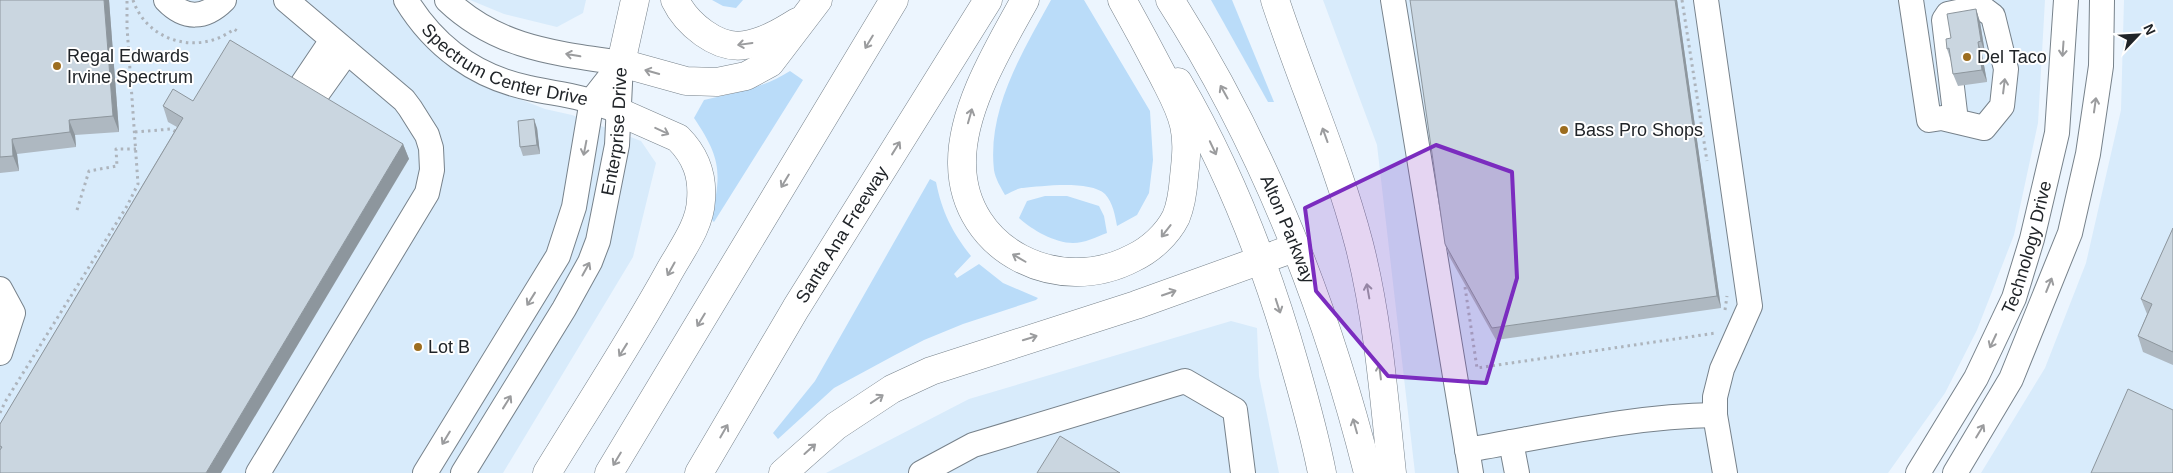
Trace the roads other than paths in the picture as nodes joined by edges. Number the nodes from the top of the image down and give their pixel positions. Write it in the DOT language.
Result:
graph roads {
  1 [pos="166,0"];
  2 [pos="224,0"];
  3 [pos="286,0"];
  4 [pos="406,0"];
  5 [pos="447,0"];
  6 [pos="635,0"];
  7 [pos="675,0"];
  8 [pos="894,0"];
  9 [pos="988,0"];
  10 [pos="1025,0"];
  11 [pos="1122,0"];
  12 [pos="1127,0"];
  13 [pos="1170,0"];
  14 [pos="1276,0"];
  15 [pos="1393,0"];
  16 [pos="1706,0"];
  17 [pos="1911,0"];
  18 [pos="2066,0"];
  19 [pos="2102,0"];
  20 [pos="812,9"];
  21 [pos="340,46"];
  22 [pos="621,63"];
  23 [pos="304,96"];
  24 [pos="592,100"];
  25 [pos="618,111"];
  26 [pos="1956,121"];
  27 [pos="1297,247"];
  28 [pos="1262,260"];
  29 [pos="0,289"];
  30 [pos="0,353"];
  31 [pos="1715,415"];
  32 [pos="1511,442"];
  33 [pos="1467,450"];
  34 [pos="258,473"];
  35 [pos="425,473"];
  36 [pos="463,473"];
  37 [pos="546,473"];
  38 [pos="608,473"];
  39 [pos="699,473"];
  40 [pos="783,473"];
  41 [pos="921,473"];
  42 [pos="1243,473"];
  43 [pos="1322,473"];
  44 [pos="1368,473"];
  45 [pos="1392,473"];
  46 [pos="1470,473"];
  47 [pos="1517,473"];
  48 [pos="1725,473"];
  49 [pos="1918,473"];
  50 [pos="1955,473"];
  1 -- 2 [label="street"];
  3 -- 21 [label="street"];
  4 -- 24 [label="street, Spectrum Center Drive"];
  22 -- 5 [label="street, Spectrum Center Drive, one-way"];
  6 -- 22 [label="main road"];
  20 -- 7 [label="main road, one-way"];
  8 -- 38 [label="main road, one-way"];
  39 -- 9 [label="main road, Santa Ana Freeway, one-way"];
  11 -- 10 [label="main road, one-way"];
  12 -- 28 [label="main road, Alton Parkway, one-way"];
  27 -- 13 [label="main road, Alton Parkway, one-way"];
  45 -- 14 [label="main road, one-way"];
  15 -- 33 [label="street"];
  16 -- 31 [label="street"];
  17 -- 26 [label="street"];
  18 -- 49 [label="street, Technology Drive, one-way"];
  50 -- 19 [label="street, Technology Drive, one-way"];
  20 -- 22 [label="main road, one-way"];
  21 -- 23 [label="street"];
  21 -- 34 [label="street"];
  22 -- 24 [label="street, Enterprise Drive"];
  22 -- 25 [label="street, Enterprise Drive"];
  24 -- 25 [label="street, Spectrum Center Drive"];
  24 -- 35 [label="street, Enterprise Drive, one-way"];
  36 -- 25 [label="street, Enterprise Drive, one-way"];
  25 -- 37 [label="main road, one-way"];
  26 -- 26 [label="street, one-way"];
  27 -- 28 [label="main road"];
  44 -- 27 [label="main road, Alton Parkway, one-way"];
  40 -- 28 [label="main road, one-way"];
  28 -- 43 [label="main road, Alton Parkway, one-way"];
  29 -- 30 [label="street"];
  31 -- 32 [label="street"];
  31 -- 48 [label="street"];
  32 -- 33 [label="street"];
  32 -- 47 [label="street"];
  33 -- 46 [label="street"];
  41 -- 42 [label="street"];
}
